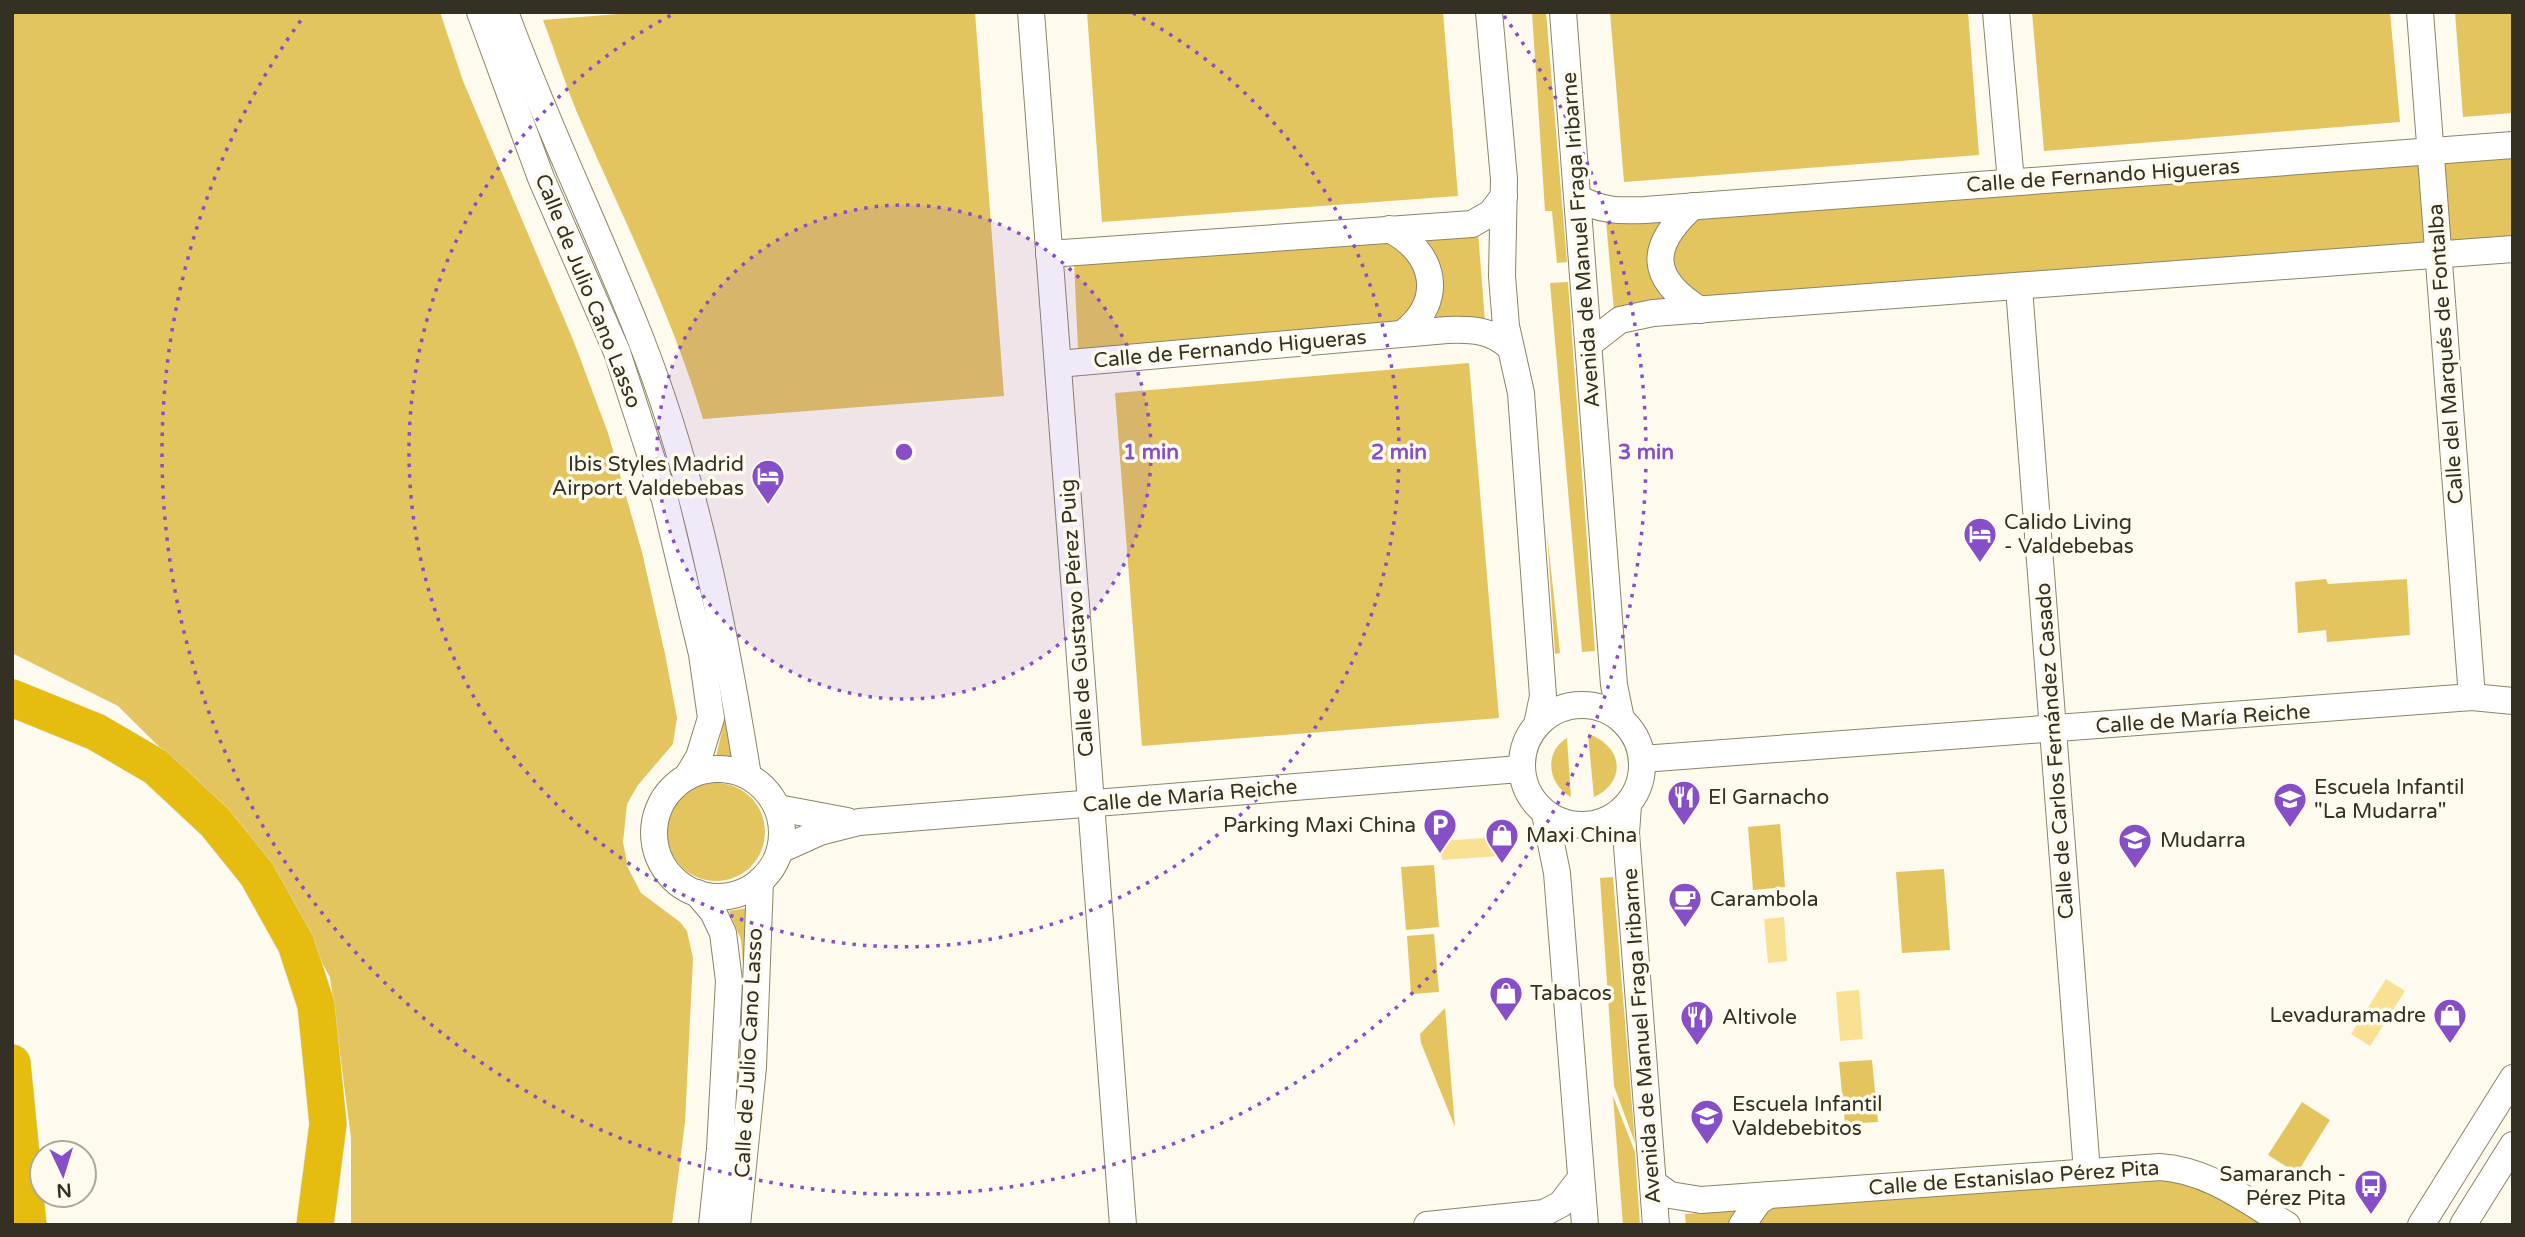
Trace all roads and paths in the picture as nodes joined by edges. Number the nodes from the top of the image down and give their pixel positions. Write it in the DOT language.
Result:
graph roads {
  1 [pos="480,12"];
  2 [pos="505,12"];
  3 [pos="1031,12"];
  4 [pos="1489,12"];
  5 [pos="1563,12"];
  6 [pos="1996,12"];
  7 [pos="2420,12"];
  8 [pos="2513,145"];
  9 [pos="2431,151"];
  10 [pos="2011,183"];
  11 [pos="1504,196"];
  12 [pos="1578,198"];
  13 [pos="1693,206"];
  14 [pos="1389,229"];
  15 [pos="2513,249"];
  16 [pos="1049,254"];
  17 [pos="2438,254"];
  18 [pos="2019,288"];
  19 [pos="1700,310"];
  20 [pos="1403,333"];
  21 [pos="1589,344"];
  22 [pos="1510,347"];
  23 [pos="1058,364"];
  24 [pos="2472,696"];
  25 [pos="12,698"];
  26 [pos="2513,701"];
  27 [pos="1621,719"];
  28 [pos="1537,725"];
  29 [pos="2054,730"];
  30 [pos="1642,759"];
  31 [pos="1521,769"];
  32 [pos="748,776"];
  33 [pos="687,777"];
  34 [pos="1091,804"];
  35 [pos="1628,805"];
  36 [pos="778,808"];
  37 [pos="1545,814"];
  38 [pos="859,822"];
  39 [pos="780,850"];
  40 [pos="760,881"];
  41 [pos="697,893"];
  42 [pos="12,1062"];
  43 [pos="2513,1077"];
  44 [pos="2513,1145"];
  45 [pos="2087,1172"];
  46 [pos="1581,1178"];
  47 [pos="1653,1184"];
  48 [pos="1769,1195"];
  49 [pos="1467,1223"];
  50 [pos="28,1225"];
  51 [pos="315,1225"];
  52 [pos="712,1225"];
  53 [pos="737,1225"];
  54 [pos="1123,1225"];
  55 [pos="1427,1225"];
  56 [pos="1585,1225"];
  57 [pos="1656,1225"];
  58 [pos="1742,1225"];
  59 [pos="2287,1225"];
  60 [pos="2421,1225"];
  61 [pos="2463,1225"];
  1 -- 33 [label="street, Calle de Julio Cano Lasso"];
  2 -- 32 [label="street, Calle de Julio Cano Lasso"];
  3 -- 16 [label="street, Calle de Gustavo Pérez Puig"];
  4 -- 11 [label="street"];
  5 -- 12 [label="street, Avenida de Manuel Fraga Iribarne"];
  6 -- 10 [label="street"];
  7 -- 9 [label="street, Calle del Marqués de Fontalba"];
  8 -- 9 [label="street, Calle de Fernando Higueras"];
  9 -- 10 [label="street, Calle de Fernando Higueras"];
  9 -- 17 [label="street, Calle del Marqués de Fontalba"];
  10 -- 13 [label="street, Calle de Fernando Higueras"];
  11 -- 14 [label="street"];
  11 -- 22 [label="street"];
  12 -- 13 [label="street, Calle de Fernando Higueras"];
  12 -- 21 [label="street, Avenida de Manuel Fraga Iribarne"];
  13 -- 19 [label="street"];
  14 -- 16 [label="street"];
  14 -- 20 [label="street"];
  15 -- 17 [label="street"];
  16 -- 23 [label="street, Calle de Gustavo Pérez Puig"];
  17 -- 18 [label="street"];
  17 -- 24 [label="street, Calle del Marqués de Fontalba"];
  18 -- 19 [label="street"];
  18 -- 29 [label="street, Calle de Carlos Fernández Casado"];
  19 -- 21 [label="street"];
  20 -- 22 [label="street, Calle de Fernando Higueras"];
  20 -- 23 [label="street, Calle de Fernando Higueras"];
  21 -- 27 [label="street, Avenida de Manuel Fraga Iribarne"];
  22 -- 28 [label="street"];
  23 -- 34 [label="street, Calle de Gustavo Pérez Puig"];
  24 -- 26 [label="street, Calle de María Reiche"];
  24 -- 29 [label="street, Calle de María Reiche"];
  25 -- 51 [label="highway"];
  27 -- 28 [label="street"];
  27 -- 30 [label="street"];
  28 -- 31 [label="street"];
  29 -- 30 [label="street, Calle de María Reiche"];
  29 -- 45 [label="street, Calle de Carlos Fernández Casado"];
  30 -- 35 [label="street"];
  31 -- 34 [label="street, Calle de María Reiche"];
  31 -- 37 [label="street"];
  32 -- 33 [label="street"];
  32 -- 36 [label="street"];
  33 -- 41 [label="street"];
  34 -- 38 [label="street, Calle de María Reiche"];
  34 -- 54 [label="street, Calle de Gustavo Pérez Puig"];
  35 -- 37 [label="street"];
  35 -- 47 [label="street, Avenida de Manuel Fraga Iribarne"];
  36 -- 38 [label="street, Calle de María Reiche"];
  36 -- 39 [label="street"];
  37 -- 46 [label="street"];
  38 -- 39 [label="street, Calle de María Reiche"];
  39 -- 40 [label="street"];
  40 -- 41 [label="street"];
  40 -- 53 [label="street, Calle de Julio Cano Lasso"];
  41 -- 52 [label="street, Calle de Julio Cano Lasso"];
  42 -- 50 [label="highway"];
  43 -- 60 [label="street"];
  44 -- 61 [label="street"];
  45 -- 48 [label="street, Calle de Estanislao Pérez Pita"];
  45 -- 59 [label="street, Calle de Estanislao Pérez Pita"];
  46 -- 49 [label="street"];
  46 -- 56 [label="street"];
  47 -- 48 [label="street, Calle de Estanislao Pérez Pita"];
  47 -- 57 [label="street, Avenida de Manuel Fraga Iribarne"];
  48 -- 58 [label="street"];
  49 -- 55 [label="street"];
}
